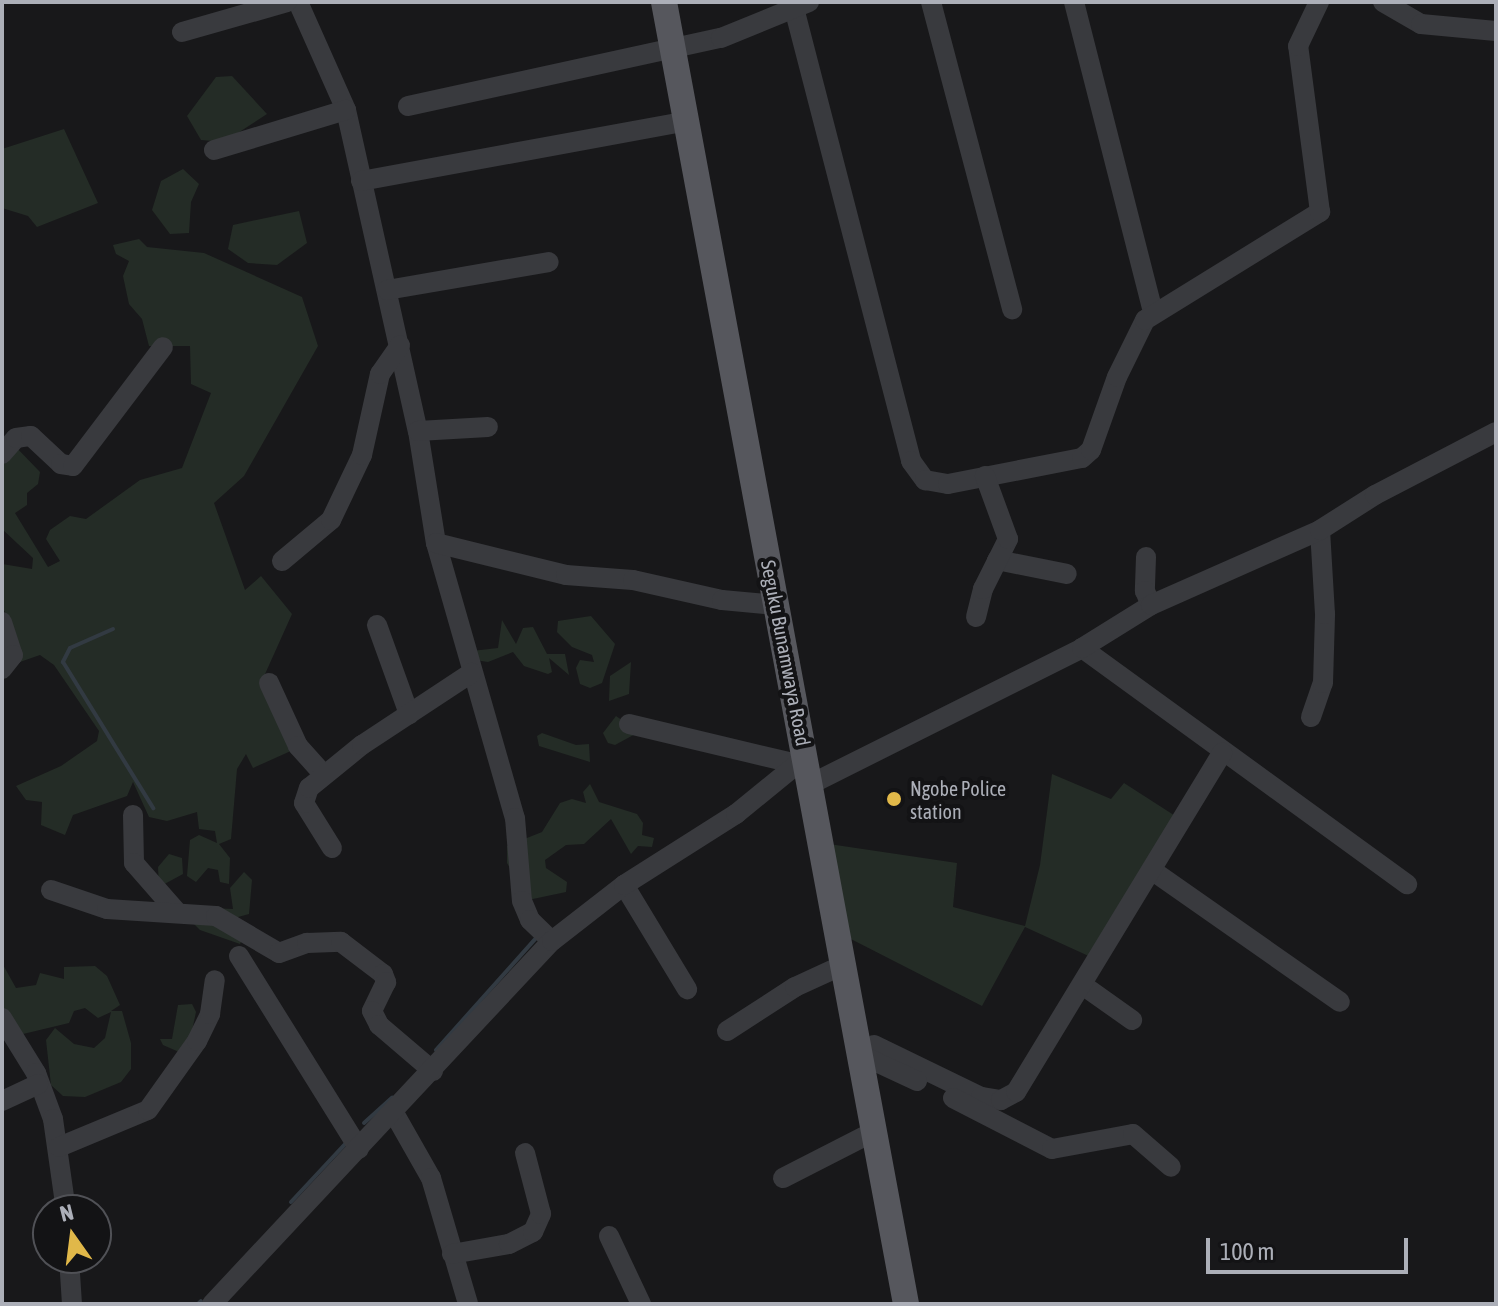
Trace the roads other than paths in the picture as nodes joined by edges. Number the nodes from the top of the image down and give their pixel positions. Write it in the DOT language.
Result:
graph roads {
  1 [pos="287,2"];
  2 [pos="298,2"];
  3 [pos="664,2"];
  4 [pos="931,2"];
  5 [pos="1074,2"];
  6 [pos="1319,2"];
  7 [pos="1383,2"];
  8 [pos="801,5"];
  9 [pos="1496,31"];
  10 [pos="182,32"];
  11 [pos="673,44"];
  12 [pos="408,106"];
  13 [pos="346,110"];
  14 [pos="687,121"];
  15 [pos="214,150"];
  16 [pos="361,181"];
  17 [pos="549,262"];
  18 [pos="387,290"];
  19 [pos="1012,309"];
  20 [pos="1153,312"];
  21 [pos="400,345"];
  22 [pos="163,347"];
  23 [pos="488,427"];
  24 [pos="418,431"];
  25 [pos="1496,432"];
  26 [pos="2,454"];
  27 [pos="985,476"];
  28 [pos="1320,530"];
  29 [pos="436,543"];
  30 [pos="1146,557"];
  31 [pos="997,560"];
  32 [pos="282,561"];
  33 [pos="1067,574"];
  34 [pos="776,605"];
  35 [pos="1151,605"];
  36 [pos="976,617"];
  37 [pos="2,622"];
  38 [pos="377,625"];
  39 [pos="1082,648"];
  40 [pos="2,669"];
  41 [pos="471,673"];
  42 [pos="269,683"];
  43 [pos="409,714"];
  44 [pos="1311,717"];
  45 [pos="629,724"];
  46 [pos="1222,753"];
  47 [pos="804,769"];
  48 [pos="324,775"];
  49 [pos="133,815"];
  50 [pos="332,848"];
  51 [pos="1153,871"];
  52 [pos="1407,884"];
  53 [pos="624,885"];
  54 [pos="51,890"];
  55 [pos="176,911"];
  56 [pos="552,941"];
  57 [pos="239,956"];
  58 [pos="843,965"];
  59 [pos="215,980"];
  60 [pos="1084,986"];
  61 [pos="687,989"];
  62 [pos="1340,1002"];
  63 [pos="2,1018"];
  64 [pos="1132,1020"];
  65 [pos="727,1031"];
  66 [pos="867,1050"];
  67 [pos="433,1071"];
  68 [pos="38,1084"];
  69 [pos="2,1101"];
  70 [pos="394,1113"];
  71 [pos="873,1132"];
  72 [pos="59,1147"];
  73 [pos="359,1149"];
  74 [pos="525,1153"];
  75 [pos="1171,1167"];
  76 [pos="783,1178"];
  77 [pos="64,1194"];
  78 [pos="609,1236"];
  79 [pos="452,1254"];
  80 [pos="70,1274"];
  81 [pos="72,1304"];
  82 [pos="212,1304"];
  83 [pos="468,1304"];
  84 [pos="641,1304"];
  85 [pos="906,1304"];
  1 -- 10 [label="street"];
  2 -- 13 [label="street"];
  3 -- 11 [label="main road, Seguku Bunamwaya Road"];
  4 -- 19 [label="street"];
  5 -- 20 [label="street"];
  6 -- 20 [label="street"];
  7 -- 9 [label="street"];
  8 -- 11 [label="street"];
  8 -- 27 [label="street"];
  11 -- 12 [label="street"];
  11 -- 14 [label="main road, Seguku Bunamwaya Road"];
  13 -- 15 [label="street"];
  13 -- 16 [label="street"];
  14 -- 16 [label="street"];
  14 -- 34 [label="main road, Seguku Bunamwaya Road"];
  16 -- 18 [label="street"];
  17 -- 18 [label="street"];
  18 -- 21 [label="street"];
  20 -- 27 [label="street"];
  21 -- 24 [label="street"];
  21 -- 32 [label="street"];
  22 -- 26 [label="street"];
  23 -- 24 [label="street"];
  24 -- 29 [label="street"];
  25 -- 28 [label="street"];
  27 -- 31 [label="street"];
  28 -- 35 [label="street"];
  28 -- 44 [label="street"];
  29 -- 34 [label="street"];
  29 -- 41 [label="street"];
  30 -- 35 [label="street"];
  31 -- 33 [label="street"];
  31 -- 36 [label="street"];
  34 -- 47 [label="main road, Seguku Bunamwaya Road"];
  35 -- 39 [label="street"];
  37 -- 40 [label="street"];
  38 -- 43 [label="street"];
  39 -- 46 [label="street"];
  39 -- 47 [label="street"];
  41 -- 43 [label="street"];
  41 -- 56 [label="street"];
  42 -- 48 [label="street"];
  43 -- 48 [label="street"];
  45 -- 47 [label="street"];
  46 -- 51 [label="street"];
  46 -- 52 [label="street"];
  47 -- 53 [label="street"];
  47 -- 58 [label="main road, Seguku Bunamwaya Road"];
  48 -- 50 [label="street"];
  49 -- 55 [label="street"];
  51 -- 60 [label="street"];
  51 -- 62 [label="street"];
  53 -- 56 [label="street"];
  53 -- 61 [label="street"];
  54 -- 55 [label="street"];
  55 -- 67 [label="street"];
  56 -- 67 [label="street"];
  57 -- 73 [label="street"];
  58 -- 65 [label="street"];
  58 -- 66 [label="main road, Seguku Bunamwaya Road"];
  59 -- 72 [label="street"];
  60 -- 64 [label="street"];
  60 -- 66 [label="street"];
  63 -- 68 [label="street"];
  66 -- 71 [label="main road, Seguku Bunamwaya Road"];
  66 -- 75 [label="street"];
  67 -- 70 [label="street"];
  68 -- 69 [label="street"];
  68 -- 72 [label="street"];
  70 -- 73 [label="street"];
  70 -- 79 [label="street"];
  71 -- 76 [label="street"];
  71 -- 85 [label="main road, Seguku Bunamwaya Road"];
  72 -- 77 [label="street"];
  73 -- 82 [label="street"];
  74 -- 79 [label="street"];
  78 -- 84 [label="street"];
  79 -- 83 [label="street"];
  80 -- 81 [label="street"];
}
